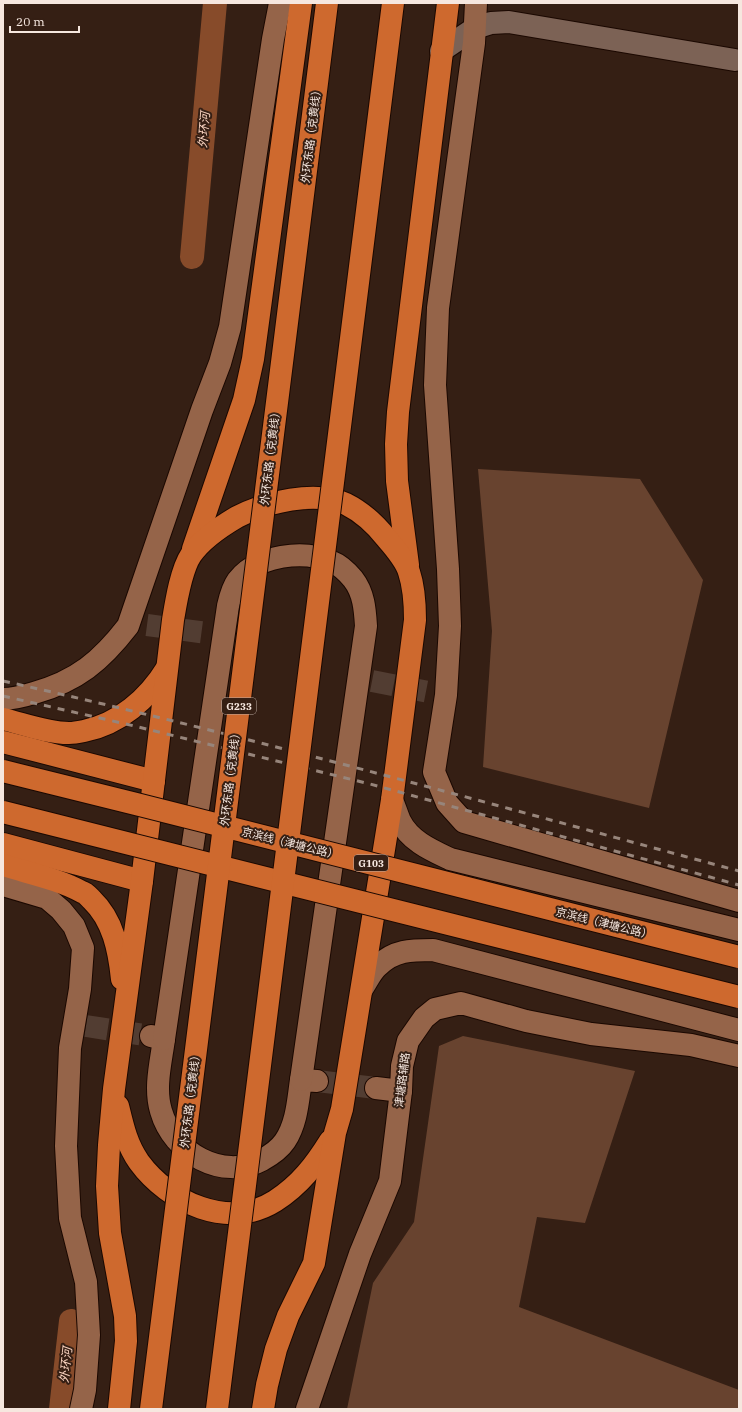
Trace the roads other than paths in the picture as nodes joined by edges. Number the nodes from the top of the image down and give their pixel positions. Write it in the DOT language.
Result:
graph roads {
  1 [pos="280,3"];
  2 [pos="301,3"];
  3 [pos="327,3"];
  4 [pos="393,3"];
  5 [pos="448,3"];
  6 [pos="476,3"];
  7 [pos="475,28"];
  8 [pos="441,51"];
  9 [pos="735,60"];
  10 [pos="190,556"];
  11 [pos="409,570"];
  12 [pos="167,668"];
  13 [pos="3,699"];
  14 [pos="3,719"];
  15 [pos="3,742"];
  16 [pos="3,771"];
  17 [pos="154,781"];
  18 [pos="392,800"];
  19 [pos="3,812"];
  20 [pos="3,844"];
  21 [pos="3,865"];
  22 [pos="142,882"];
  23 [pos="3,886"];
  24 [pos="739,901"];
  25 [pos="739,930"];
  26 [pos="739,957"];
  27 [pos="362,989"];
  28 [pos="739,997"];
  29 [pos="124,1018"];
  30 [pos="739,1030"];
  31 [pos="739,1056"];
  32 [pos="309,1080"];
  33 [pos="376,1088"];
  34 [pos="114,1089"];
  35 [pos="401,1090"];
  36 [pos="335,1133"];
  37 [pos="81,1409"];
  38 [pos="119,1409"];
  39 [pos="151,1409"];
  40 [pos="217,1409"];
  41 [pos="263,1409"];
  42 [pos="307,1409"];
  1 -- 13 [label="street"];
  2 -- 10 [label="highway"];
  3 -- 39 [label="highway, 外环东路（克黄线） / G233, bridge"];
  4 -- 40 [label="highway, bridge"];
  5 -- 8 [label="highway"];
  6 -- 7 [label="street"];
  7 -- 8 [label="street"];
  7 -- 9 [label="street"];
  7 -- 24 [label="street"];
  8 -- 11 [label="highway"];
  10 -- 11 [label="highway"];
  10 -- 12 [label="highway"];
  11 -- 18 [label="highway"];
  12 -- 14 [label="highway"];
  12 -- 17 [label="highway"];
  15 -- 17 [label="highway"];
  16 -- 26 [label="highway, 京滨线（津塘公路） / G103, bridge"];
  17 -- 22 [label="highway"];
  18 -- 25 [label="street"];
  18 -- 27 [label="highway"];
  19 -- 28 [label="highway, bridge"];
  20 -- 22 [label="highway"];
  21 -- 29 [label="highway"];
  22 -- 29 [label="highway"];
  23 -- 37 [label="street"];
  27 -- 30 [label="street"];
  27 -- 36 [label="highway"];
  29 -- 34 [label="highway"];
  31 -- 35 [label="street, 津塘路辅路"];
  32 -- 32 [label="street"];
  33 -- 35 [label="street"];
  34 -- 36 [label="highway"];
  34 -- 38 [label="highway"];
  35 -- 42 [label="street, 津塘路辅路"];
  36 -- 41 [label="highway"];
}
